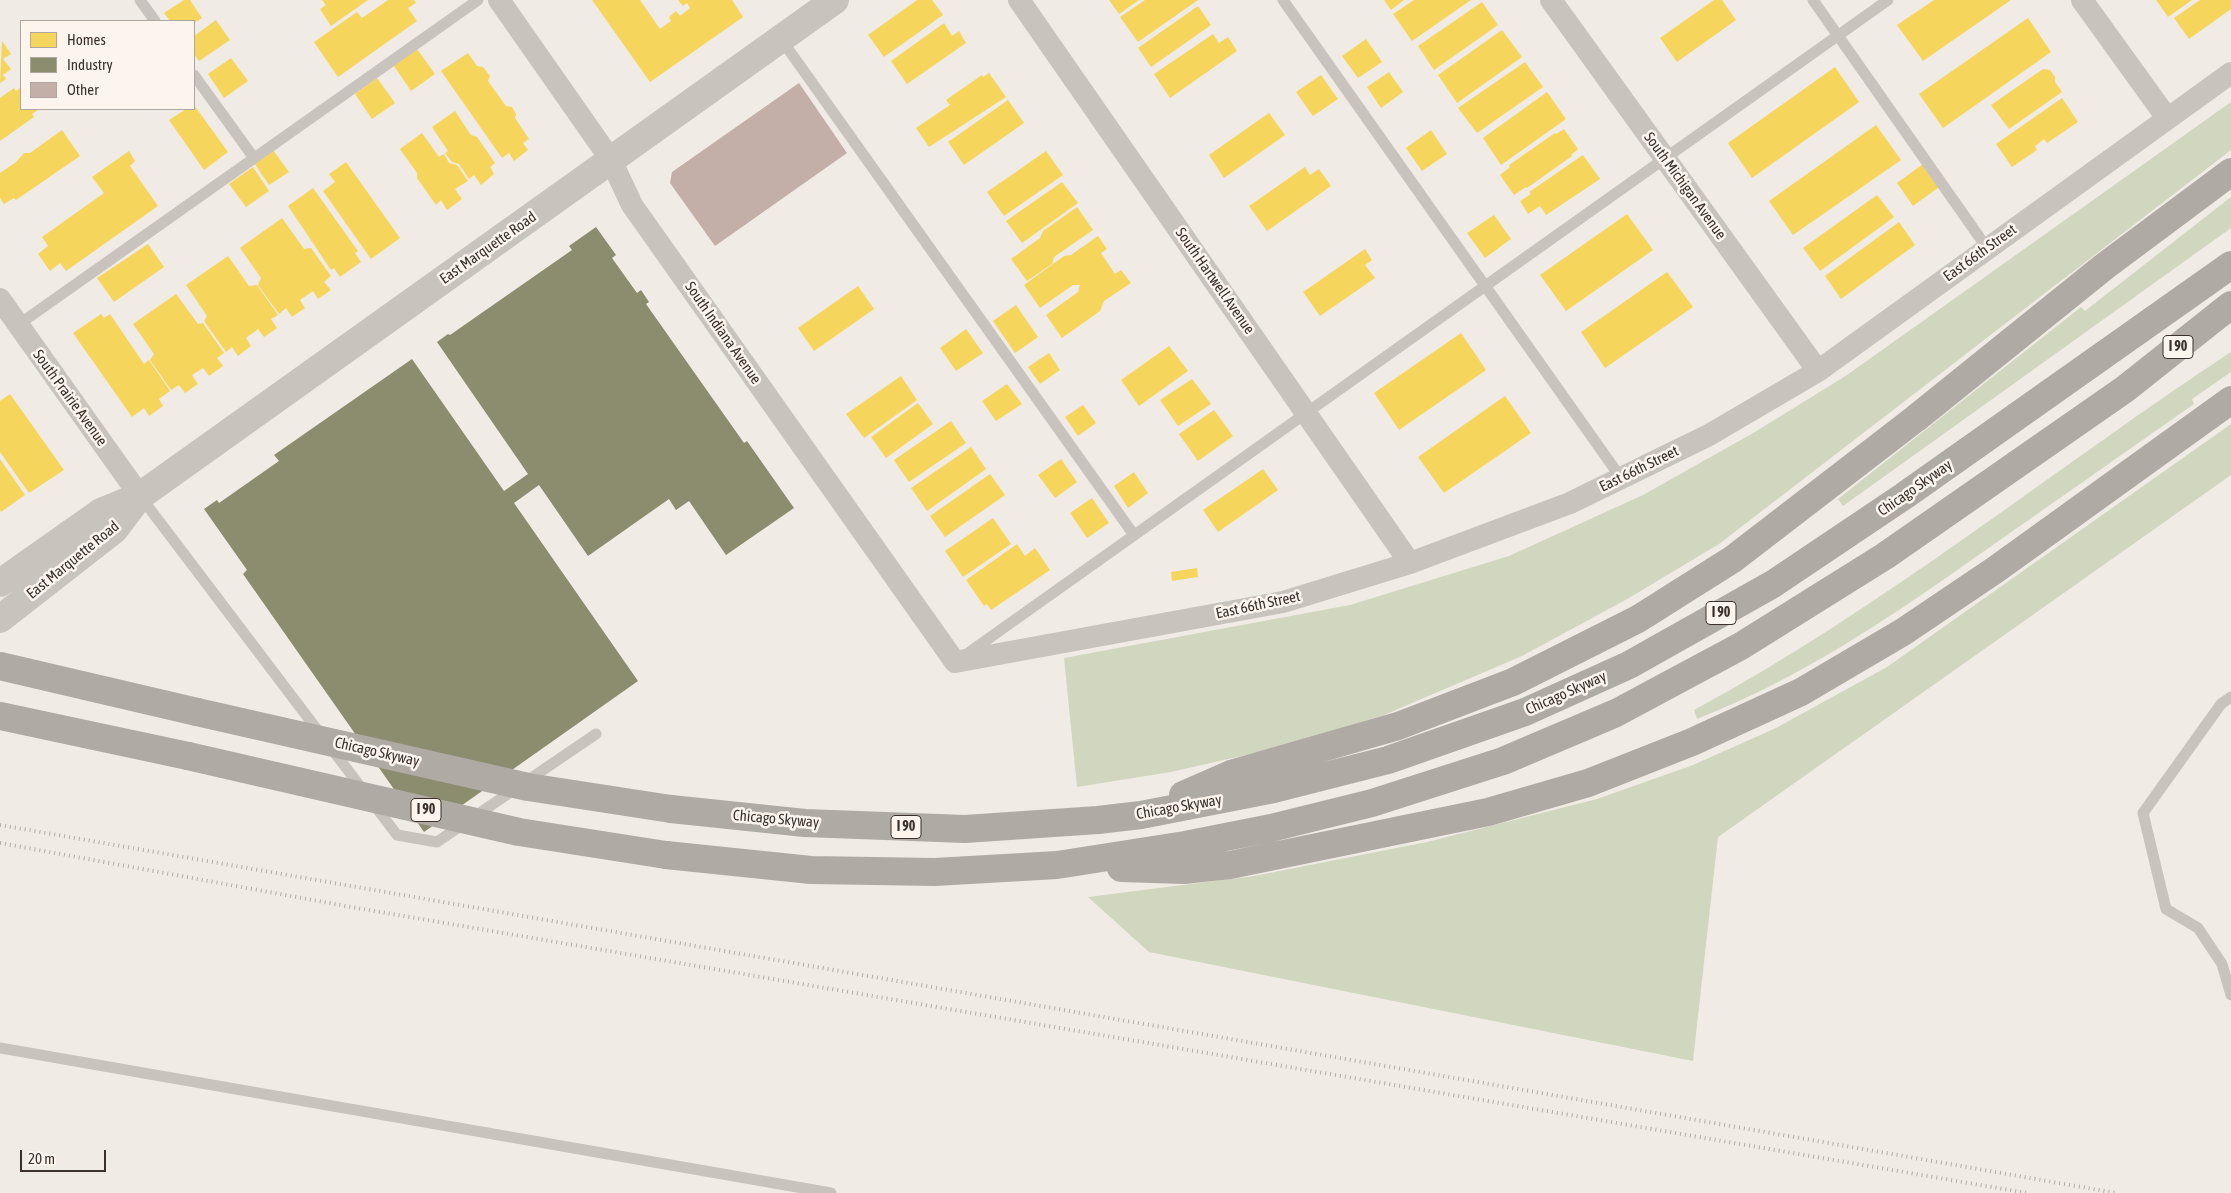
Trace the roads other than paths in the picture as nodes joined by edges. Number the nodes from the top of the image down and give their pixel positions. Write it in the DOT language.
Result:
graph roads {
  1 [pos="140,0"];
  2 [pos="478,0"];
  3 [pos="499,0"];
  4 [pos="835,0"];
  5 [pos="1019,0"];
  6 [pos="1283,0"];
  7 [pos="1551,0"];
  8 [pos="1813,0"];
  9 [pos="1888,0"];
  10 [pos="2082,0"];
  11 [pos="154,20"];
  12 [pos="1838,36"];
  13 [pos="781,39"];
  14 [pos="2231,73"];
  15 [pos="195,76"];
  16 [pos="2167,118"];
  17 [pos="254,158"];
  18 [pos="1665,158"];
  19 [pos="611,160"];
  20 [pos="2231,172"];
  21 [pos="1987,248"];
  22 [pos="2231,265"];
  23 [pos="1485,286"];
  24 [pos="0,299"];
  25 [pos="2231,305"];
  26 [pos="18,324"];
  27 [pos="2231,329"];
  28 [pos="1818,371"];
  29 [pos="2125,390"];
  30 [pos="2231,400"];
  31 [pos="1307,412"];
  32 [pos="1621,478"];
  33 [pos="140,496"];
  34 [pos="1134,535"];
  35 [pos="1410,563"];
  36 [pos="0,583"];
  37 [pos="0,619"];
  38 [pos="955,662"];
  39 [pos="0,666"];
  40 [pos="2231,697"];
  41 [pos="0,716"];
  42 [pos="596,734"];
  43 [pos="1141,815"];
  44 [pos="1057,865"];
  45 [pos="2231,994"];
  46 [pos="0,1048"];
  47 [pos="831,1193"];
  1 -- 11 [label="lane"];
  2 -- 17 [label="lane"];
  3 -- 19 [label="street, South Indiana Avenue"];
  4 -- 13 [label="street, East Marquette Road"];
  5 -- 31 [label="street, South Hartwell Avenue"];
  6 -- 23 [label="lane"];
  7 -- 18 [label="street, South Michigan Avenue"];
  8 -- 12 [label="lane"];
  9 -- 12 [label="lane"];
  10 -- 16 [label="street"];
  12 -- 18 [label="lane"];
  12 -- 21 [label="lane"];
  13 -- 19 [label="street, East Marquette Road"];
  13 -- 34 [label="lane"];
  14 -- 16 [label="street, East 66th Street"];
  15 -- 17 [label="lane"];
  16 -- 21 [label="street, East 66th Street"];
  17 -- 26 [label="lane"];
  18 -- 23 [label="lane"];
  18 -- 28 [label="street, South Michigan Avenue"];
  19 -- 33 [label="street, East Marquette Road"];
  19 -- 38 [label="street, South Indiana Avenue"];
  20 -- 43 [label="highway"];
  21 -- 28 [label="street, East 66th Street"];
  22 -- 43 [label="highway, Chicago Skyway / I 90"];
  23 -- 31 [label="lane"];
  23 -- 32 [label="lane"];
  24 -- 26 [label="street, South Prairie Avenue"];
  25 -- 29 [label="highway, I 90"];
  26 -- 33 [label="street, South Prairie Avenue"];
  27 -- 29 [label="highway, I 90"];
  28 -- 32 [label="street, East 66th Street"];
  29 -- 44 [label="highway, I 90"];
  30 -- 44 [label="highway"];
  31 -- 34 [label="lane"];
  31 -- 35 [label="street, South Hartwell Avenue"];
  32 -- 35 [label="street, East 66th Street"];
  33 -- 36 [label="street, East Marquette Road"];
  33 -- 37 [label="street, East Marquette Road"];
  33 -- 42 [label="lane"];
  34 -- 38 [label="lane"];
  35 -- 38 [label="street, East 66th Street"];
  39 -- 43 [label="highway, Chicago Skyway / I 90, bridge"];
  40 -- 45 [label="lane"];
  41 -- 44 [label="highway, I 90, bridge"];
  46 -- 47 [label="lane"];
}
